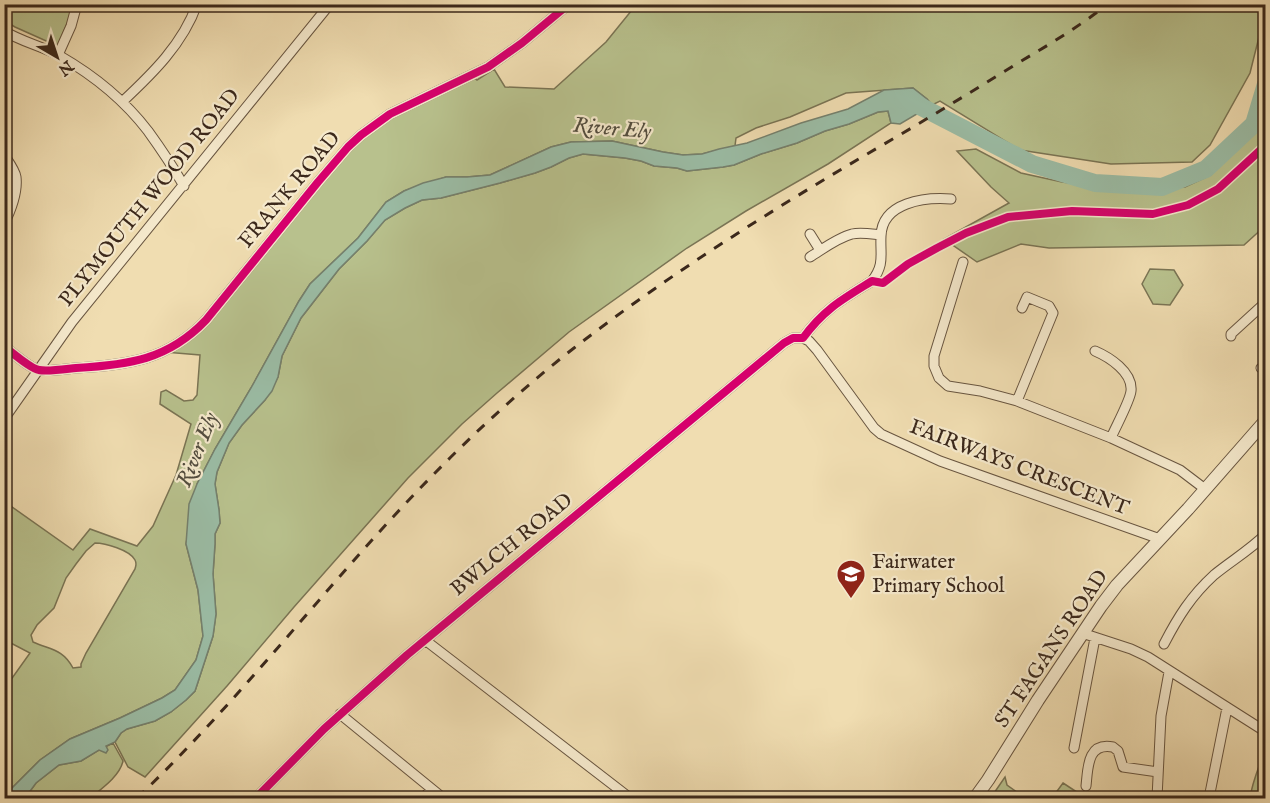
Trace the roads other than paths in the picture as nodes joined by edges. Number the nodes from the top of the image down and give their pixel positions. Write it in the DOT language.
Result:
graph roads {
  1 [pos="77,4"];
  2 [pos="197,4"];
  3 [pos="330,4"];
  4 [pos="569,4"];
  5 [pos="4,31"];
  6 [pos="58,55"];
  7 [pos="122,102"];
  8 [pos="4,156"];
  9 [pos="184,186"];
  10 [pos="951,199"];
  11 [pos="4,224"];
  12 [pos="810,234"];
  13 [pos="881,235"];
  14 [pos="820,250"];
  15 [pos="810,257"];
  16 [pos="963,262"];
  17 [pos="1266,303"];
  18 [pos="1022,308"];
  19 [pos="1231,336"];
  20 [pos="803,338"];
  21 [pos="4,346"];
  22 [pos="1095,351"];
  23 [pos="37,370"];
  24 [pos="1017,401"];
  25 [pos="4,419"];
  26 [pos="1266,420"];
  27 [pos="1111,438"];
  28 [pos="1205,489"];
  29 [pos="1266,534"];
  30 [pos="1160,539"];
  31 [pos="1082,633"];
  32 [pos="1095,638"];
  33 [pos="425,640"];
  34 [pos="1164,644"];
  35 [pos="1169,672"];
  36 [pos="1227,708"];
  37 [pos="340,714"];
  38 [pos="1266,732"];
  39 [pos="1074,748"];
  40 [pos="1158,772"];
  41 [pos="1086,786"];
  42 [pos="431,789"];
  43 [pos="256,798"];
  44 [pos="424,798"];
  45 [pos="443,798"];
  46 [pos="630,798"];
  47 [pos="975,798"];
  48 [pos="1157,798"];
  49 [pos="1209,798"];
  1 -- 6 [label="street"];
  2 -- 7 [label="street"];
  3 -- 9 [label="street, PLYMOUTH WOOD ROAD"];
  4 -- 23 [label="street, FRANK ROAD"];
  5 -- 6 [label="street"];
  6 -- 7 [label="street"];
  7 -- 9 [label="street"];
  8 -- 11 [label="street"];
  9 -- 23 [label="street, PLYMOUTH WOOD ROAD"];
  10 -- 13 [label="street"];
  12 -- 14 [label="street"];
  13 -- 14 [label="street"];
  13 -- 20 [label="street"];
  14 -- 15 [label="street"];
  16 -- 24 [label="street"];
  17 -- 19 [label="street"];
  18 -- 24 [label="street"];
  20 -- 30 [label="street, FAIRWAYS CRESCENT"];
  20 -- 33 [label="street, BWLCH ROAD"];
  21 -- 23 [label="street"];
  22 -- 27 [label="street"];
  23 -- 25 [label="street, PLYMOUTH WOOD ROAD"];
  24 -- 27 [label="street"];
  26 -- 28 [label="street, ST FAGANS ROAD"];
  27 -- 28 [label="street"];
  28 -- 30 [label="street, ST FAGANS ROAD"];
  29 -- 34 [label="street"];
  30 -- 31 [label="street, ST FAGANS ROAD"];
  31 -- 32 [label="street"];
  31 -- 47 [label="street, ST FAGANS ROAD"];
  32 -- 35 [label="street"];
  32 -- 39 [label="street"];
  33 -- 37 [label="street, BWLCH ROAD"];
  33 -- 46 [label="street"];
  35 -- 36 [label="street"];
  35 -- 40 [label="street"];
  36 -- 38 [label="street"];
  36 -- 49 [label="street"];
  37 -- 42 [label="street"];
  37 -- 43 [label="street, BWLCH ROAD"];
  40 -- 41 [label="street"];
  40 -- 48 [label="street"];
  42 -- 44 [label="street"];
  42 -- 45 [label="street"];
}
